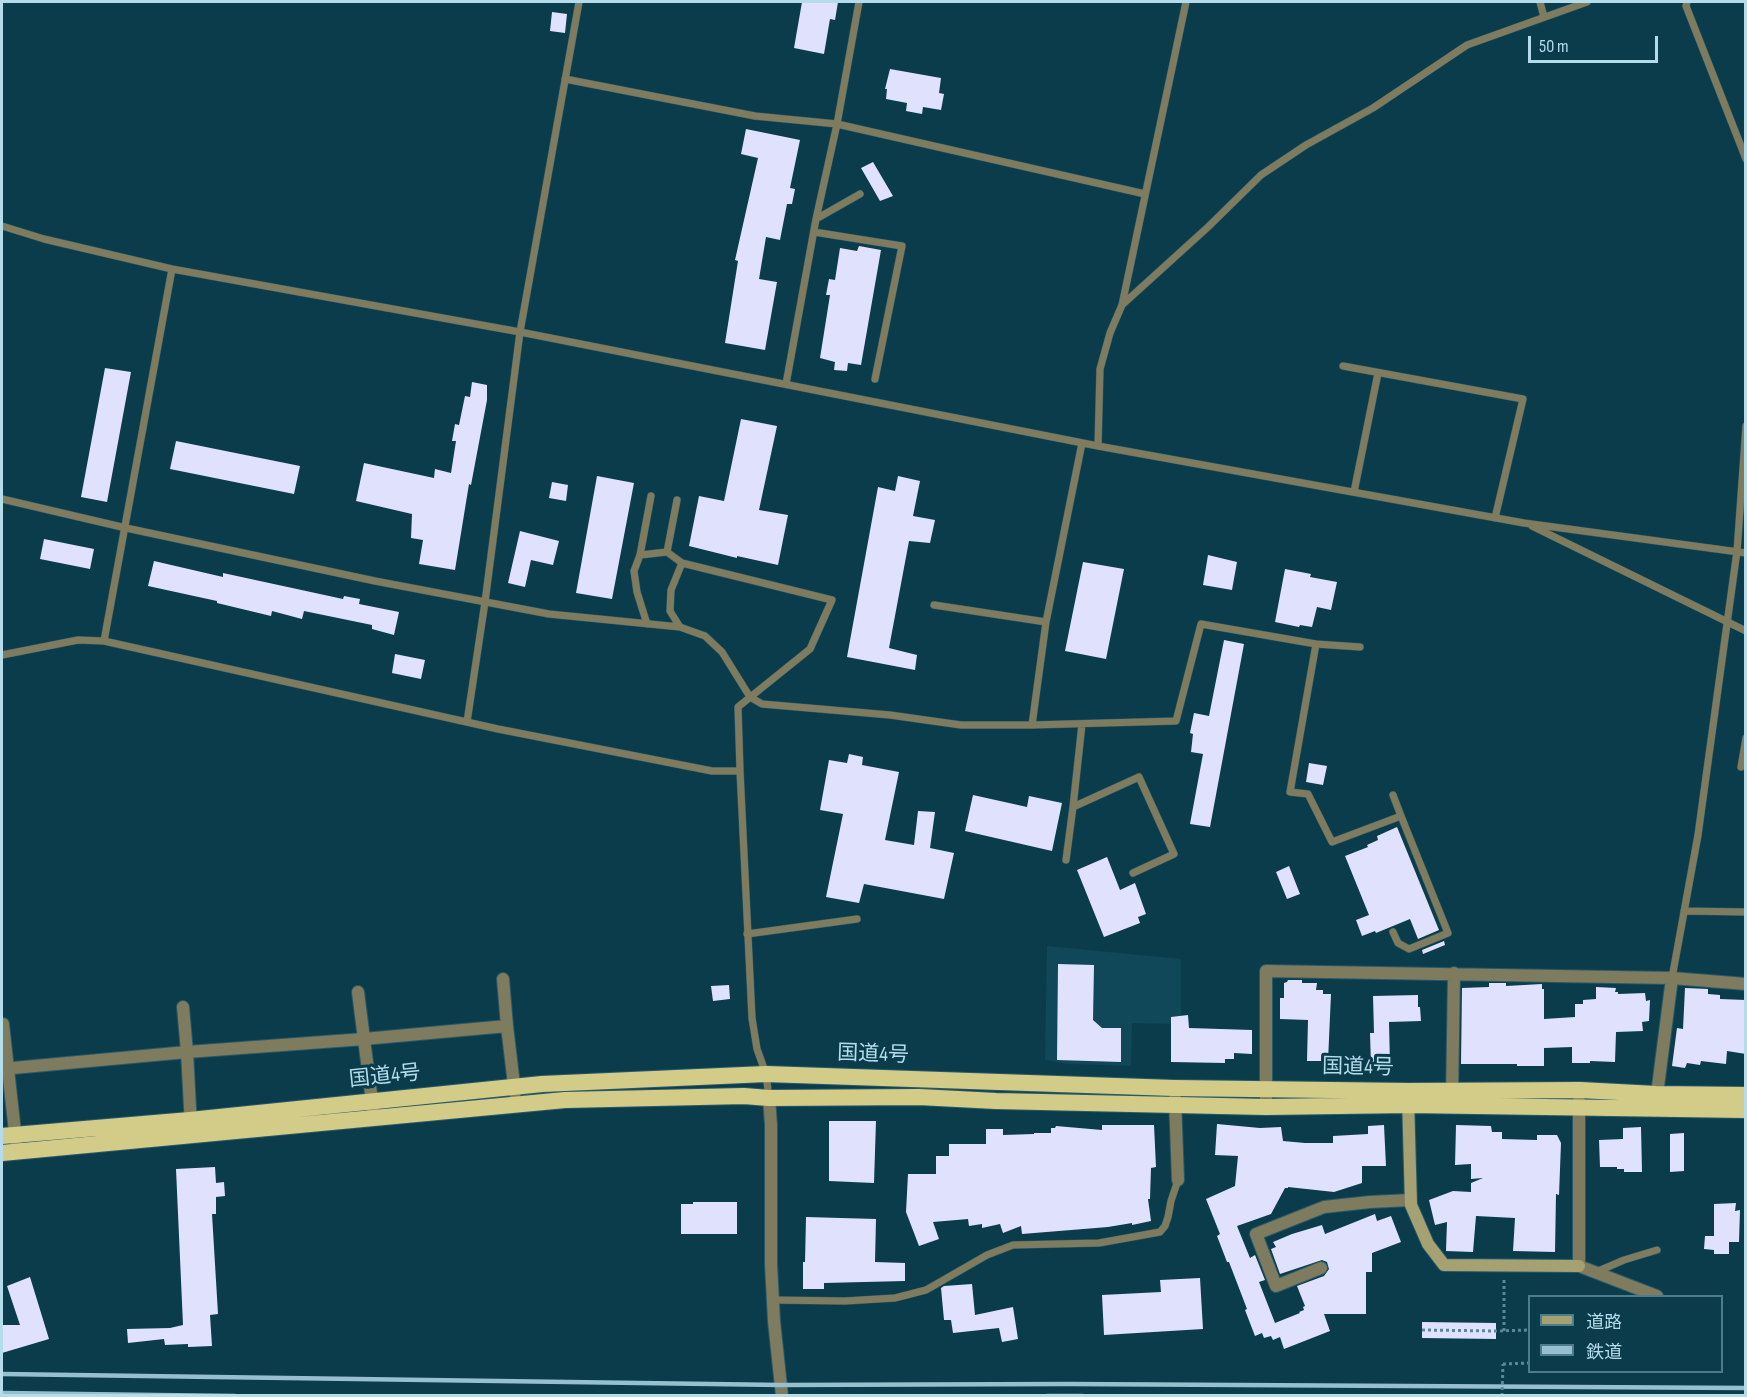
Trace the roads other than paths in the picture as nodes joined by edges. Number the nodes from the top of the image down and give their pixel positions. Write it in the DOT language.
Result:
graph roads {
  1 [pos="579,2"];
  2 [pos="858,2"];
  3 [pos="1186,2"];
  4 [pos="1540,2"];
  5 [pos="1587,2"];
  6 [pos="1686,2"];
  7 [pos="1544,17"];
  8 [pos="565,79"];
  9 [pos="837,124"];
  10 [pos="1746,159"];
  11 [pos="860,194"];
  12 [pos="1145,194"];
  13 [pos="816,219"];
  14 [pos="2,226"];
  15 [pos="814,232"];
  16 [pos="172,269"];
  17 [pos="1122,305"];
  18 [pos="520,332"];
  19 [pos="1343,366"];
  20 [pos="1378,373"];
  21 [pos="875,380"];
  22 [pos="786,384"];
  23 [pos="1746,426"];
  24 [pos="1082,443"];
  25 [pos="1098,446"];
  26 [pos="1354,492"];
  27 [pos="651,496"];
  28 [pos="2,499"];
  29 [pos="677,500"];
  30 [pos="1495,518"];
  31 [pos="1524,523"];
  32 [pos="126,528"];
  33 [pos="1737,551"];
  34 [pos="667,552"];
  35 [pos="1746,553"];
  36 [pos="640,555"];
  37 [pos="682,563"];
  38 [pos="485,602"];
  39 [pos="934,604"];
  40 [pos="1726,621"];
  41 [pos="1046,622"];
  42 [pos="647,624"];
  43 [pos="680,627"];
  44 [pos="1746,631"];
  45 [pos="104,641"];
  46 [pos="1317,644"];
  47 [pos="1360,647"];
  48 [pos="2,654"];
  49 [pos="750,697"];
  50 [pos="467,722"];
  51 [pos="1082,724"];
  52 [pos="1032,725"];
  53 [pos="1746,738"];
  54 [pos="1741,767"];
  55 [pos="740,771"];
  56 [pos="1393,795"];
  57 [pos="1072,807"];
  58 [pos="1401,816"];
  59 [pos="1065,860"];
  60 [pos="1132,873"];
  61 [pos="1684,911"];
  62 [pos="1746,912"];
  63 [pos="856,919"];
  64 [pos="1393,932"];
  65 [pos="747,934"];
  66 [pos="1454,973"];
  67 [pos="1672,978"];
  68 [pos="503,979"];
  69 [pos="1746,984"];
  70 [pos="358,993"];
  71 [pos="183,1007"];
  72 [pos="3,1024"];
  73 [pos="507,1026"];
  74 [pos="364,1039"];
  75 [pos="187,1052"];
  76 [pos="5,1069"];
  77 [pos="765,1074"];
  78 [pos="514,1087"];
  79 [pos="1267,1089"];
  80 [pos="1746,1095"];
  81 [pos="1175,1096"];
  82 [pos="769,1098"];
  83 [pos="1408,1098"];
  84 [pos="1452,1098"];
  85 [pos="1580,1098"];
  86 [pos="372,1101"];
  87 [pos="1656,1101"];
  88 [pos="516,1105"];
  89 [pos="1266,1107"];
  90 [pos="1746,1110"];
  91 [pos="374,1119"];
  92 [pos="191,1128"];
  93 [pos="9,1144"];
  94 [pos="1178,1180"];
  95 [pos="1410,1200"];
  96 [pos="1657,1250"];
  97 [pos="1579,1266"];
  98 [pos="1321,1268"];
  99 [pos="1596,1272"];
  100 [pos="1654,1295"];
  101 [pos="773,1300"];
  102 [pos="782,1395"];
  1 -- 8 [label="lane"];
  2 -- 9 [label="lane"];
  3 -- 12 [label="lane"];
  4 -- 7 [label="lane"];
  5 -- 7 [label="lane"];
  6 -- 10 [label="lane"];
  7 -- 17 [label="lane"];
  8 -- 9 [label="lane"];
  8 -- 18 [label="lane"];
  9 -- 12 [label="lane"];
  9 -- 13 [label="lane"];
  11 -- 13 [label="lane"];
  12 -- 17 [label="lane"];
  13 -- 15 [label="lane"];
  14 -- 16 [label="lane"];
  15 -- 21 [label="lane"];
  15 -- 22 [label="lane"];
  16 -- 18 [label="lane"];
  16 -- 32 [label="lane"];
  17 -- 25 [label="lane"];
  18 -- 22 [label="lane"];
  18 -- 38 [label="lane"];
  19 -- 20 [label="lane"];
  20 -- 26 [label="lane"];
  20 -- 30 [label="lane"];
  22 -- 24 [label="lane"];
  23 -- 33 [label="lane"];
  24 -- 25 [label="lane"];
  24 -- 41 [label="lane"];
  25 -- 26 [label="lane"];
  26 -- 30 [label="lane"];
  27 -- 36 [label="lane"];
  28 -- 32 [label="lane"];
  29 -- 34 [label="lane"];
  30 -- 31 [label="lane"];
  31 -- 33 [label="lane"];
  31 -- 40 [label="lane"];
  32 -- 38 [label="lane"];
  32 -- 45 [label="lane"];
  33 -- 35 [label="lane"];
  33 -- 40 [label="lane"];
  34 -- 36 [label="lane"];
  34 -- 37 [label="lane"];
  36 -- 42 [label="lane"];
  37 -- 43 [label="lane"];
  37 -- 49 [label="lane"];
  38 -- 42 [label="lane"];
  38 -- 50 [label="lane"];
  39 -- 41 [label="lane"];
  40 -- 44 [label="lane"];
  40 -- 61 [label="lane"];
  41 -- 52 [label="lane"];
  42 -- 43 [label="lane"];
  43 -- 49 [label="lane"];
  45 -- 48 [label="lane"];
  45 -- 50 [label="lane"];
  46 -- 47 [label="lane"];
  46 -- 51 [label="lane"];
  46 -- 58 [label="lane"];
  49 -- 52 [label="lane"];
  49 -- 55 [label="lane"];
  50 -- 55 [label="lane"];
  51 -- 52 [label="lane"];
  51 -- 57 [label="lane"];
  53 -- 54 [label="lane"];
  55 -- 65 [label="lane"];
  56 -- 58 [label="lane"];
  57 -- 59 [label="lane"];
  57 -- 60 [label="lane"];
  58 -- 64 [label="lane"];
  61 -- 62 [label="lane"];
  61 -- 67 [label="lane"];
  63 -- 65 [label="lane"];
  65 -- 77 [label="lane"];
  66 -- 67 [label="street"];
  66 -- 79 [label="street"];
  66 -- 84 [label="street"];
  67 -- 69 [label="street"];
  67 -- 87 [label="street"];
  68 -- 73 [label="street"];
  70 -- 74 [label="street"];
  71 -- 75 [label="street"];
  72 -- 76 [label="street"];
  73 -- 74 [label="street"];
  73 -- 78 [label="street"];
  74 -- 75 [label="street"];
  74 -- 86 [label="street"];
  75 -- 76 [label="street"];
  75 -- 92 [label="street"];
  76 -- 93 [label="street"];
  77 -- 78 [label="highway, 国道4号"];
  77 -- 81 [label="highway, 国道4号"];
  77 -- 82 [label="lane"];
  78 -- 86 [label="highway, 国道4号"];
  78 -- 88 [label="street"];
  79 -- 81 [label="highway, 国道4号"];
  79 -- 83 [label="highway, 国道4号"];
  79 -- 89 [label="street"];
  80 -- 87 [label="highway, 国道4号"];
  81 -- 82 [label="highway, 国道4号"];
  81 -- 89 [label="highway, 国道4号"];
  81 -- 94 [label="street"];
  82 -- 88 [label="highway, 国道4号"];
  82 -- 101 [label="street"];
  83 -- 84 [label="highway, 国道4号"];
  83 -- 89 [label="highway, 国道4号"];
  83 -- 95 [label="main road"];
  84 -- 85 [label="highway, 国道4号"];
  85 -- 87 [label="highway, 国道4号"];
  85 -- 97 [label="street"];
  86 -- 91 [label="street"];
  86 -- 92 [label="highway, 国道4号"];
  87 -- 90 [label="highway, 国道4号"];
  88 -- 91 [label="highway, 国道4号"];
  91 -- 92 [label="highway, 国道4号"];
  92 -- 93 [label="highway, 国道4号"];
  94 -- 101 [label="lane"];
  95 -- 97 [label="main road"];
  95 -- 98 [label="street"];
  96 -- 99 [label="lane"];
  97 -- 99 [label="street"];
  99 -- 100 [label="street"];
  101 -- 102 [label="street"];
}
